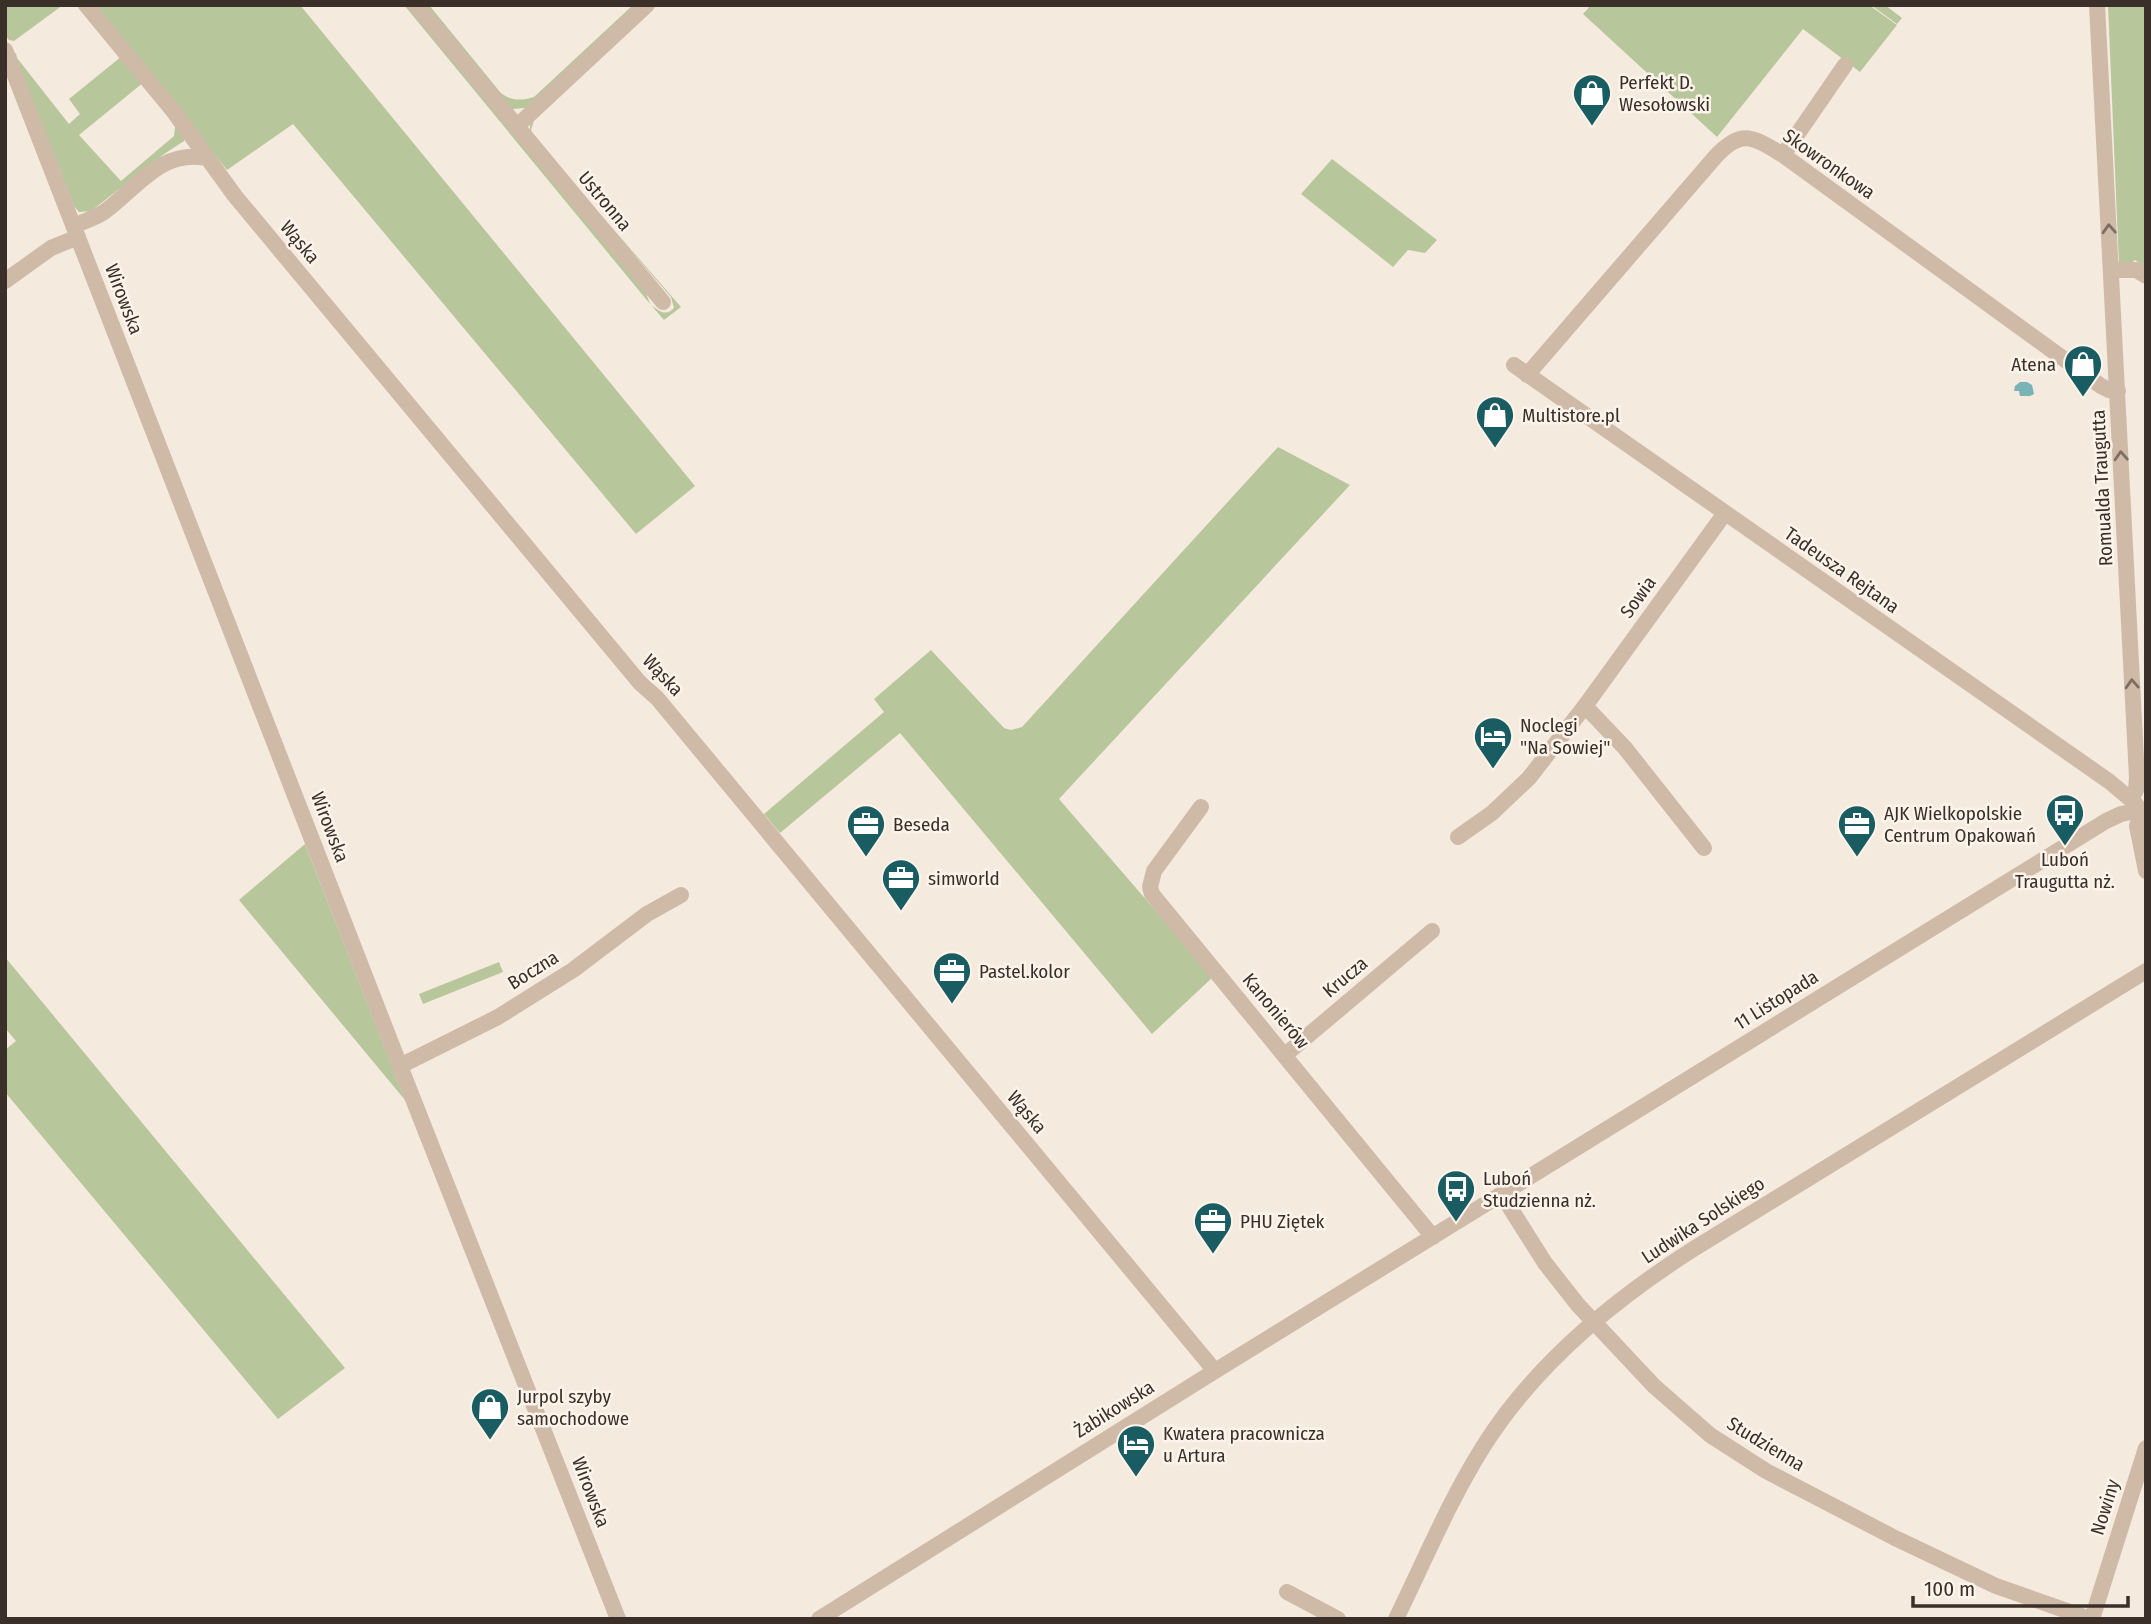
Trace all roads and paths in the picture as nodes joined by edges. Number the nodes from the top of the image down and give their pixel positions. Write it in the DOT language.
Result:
graph roads {
  1 [pos="86,5"];
  2 [pos="416,5"];
  3 [pos="647,5"];
  4 [pos="2097,5"];
  5 [pos="5,50"];
  6 [pos="1845,65"];
  7 [pos="516,127"];
  8 [pos="1783,155"];
  9 [pos="206,158"];
  10 [pos="76,232"];
  11 [pos="2111,270"];
  12 [pos="2146,276"];
  13 [pos="5,281"];
  14 [pos="663,302"];
  15 [pos="1521,370"];
  16 [pos="2118,391"];
  17 [pos="1725,513"];
  18 [pos="1585,706"];
  19 [pos="2131,799"];
  20 [pos="1201,807"];
  21 [pos="2144,810"];
  22 [pos="1458,837"];
  23 [pos="1704,848"];
  24 [pos="2146,870"];
  25 [pos="681,895"];
  26 [pos="1432,931"];
  27 [pos="2146,971"];
  28 [pos="1285,1055"];
  29 [pos="400,1066"];
  30 [pos="1502,1195"];
  31 [pos="1433,1237"];
  32 [pos="1593,1322"];
  33 [pos="1215,1371"];
  34 [pos="2146,1448"];
  35 [pos="1287,1592"];
  36 [pos="618,1619"];
  37 [pos="819,1619"];
  38 [pos="1338,1619"];
  39 [pos="1396,1619"];
  40 [pos="2091,1619"];
  1 -- 9 [label="street, Wąska"];
  2 -- 7 [label="street, Ustronna"];
  3 -- 7 [label="street"];
  11 -- 4 [label="street, Romualda Traugutta, one-way"];
  5 -- 10 [label="street, Wirowska"];
  6 -- 8 [label="street"];
  7 -- 14 [label="street, Ustronna"];
  8 -- 15 [label="street, Skowronkowa"];
  8 -- 16 [label="street, Skowronkowa"];
  9 -- 10 [label="street"];
  9 -- 33 [label="street, Wąska"];
  10 -- 13 [label="street"];
  10 -- 29 [label="street, Wirowska"];
  11 -- 12 [label="street"];
  11 -- 16 [label="street, Romualda Traugutta"];
  15 -- 17 [label="street, Tadeusza Rejtana"];
  19 -- 16 [label="street, Romualda Traugutta, one-way"];
  17 -- 18 [label="street, Sowia"];
  17 -- 19 [label="street, Tadeusza Rejtana"];
  18 -- 22 [label="street, Sowia"];
  18 -- 23 [label="street"];
  19 -- 21 [label="street, Tadeusza Rejtana"];
  20 -- 28 [label="street, Kanonierów"];
  21 -- 24 [label="street"];
  21 -- 30 [label="street, 11 Listopada"];
  25 -- 29 [label="street, Boczna"];
  26 -- 28 [label="street, Krucza"];
  27 -- 32 [label="street, Ludwika Solskiego"];
  28 -- 31 [label="street, Kanonierów"];
  29 -- 36 [label="street, Wirowska"];
  30 -- 31 [label="street, 11 Listopada"];
  30 -- 32 [label="street, Studzienna"];
  31 -- 33 [label="street, Żabikowska"];
  32 -- 39 [label="street, Ludwika Solskiego"];
  32 -- 40 [label="street, Studzienna"];
  33 -- 37 [label="street, Żabikowska"];
  34 -- 40 [label="street, Nowiny"];
  35 -- 38 [label="street"];
}
